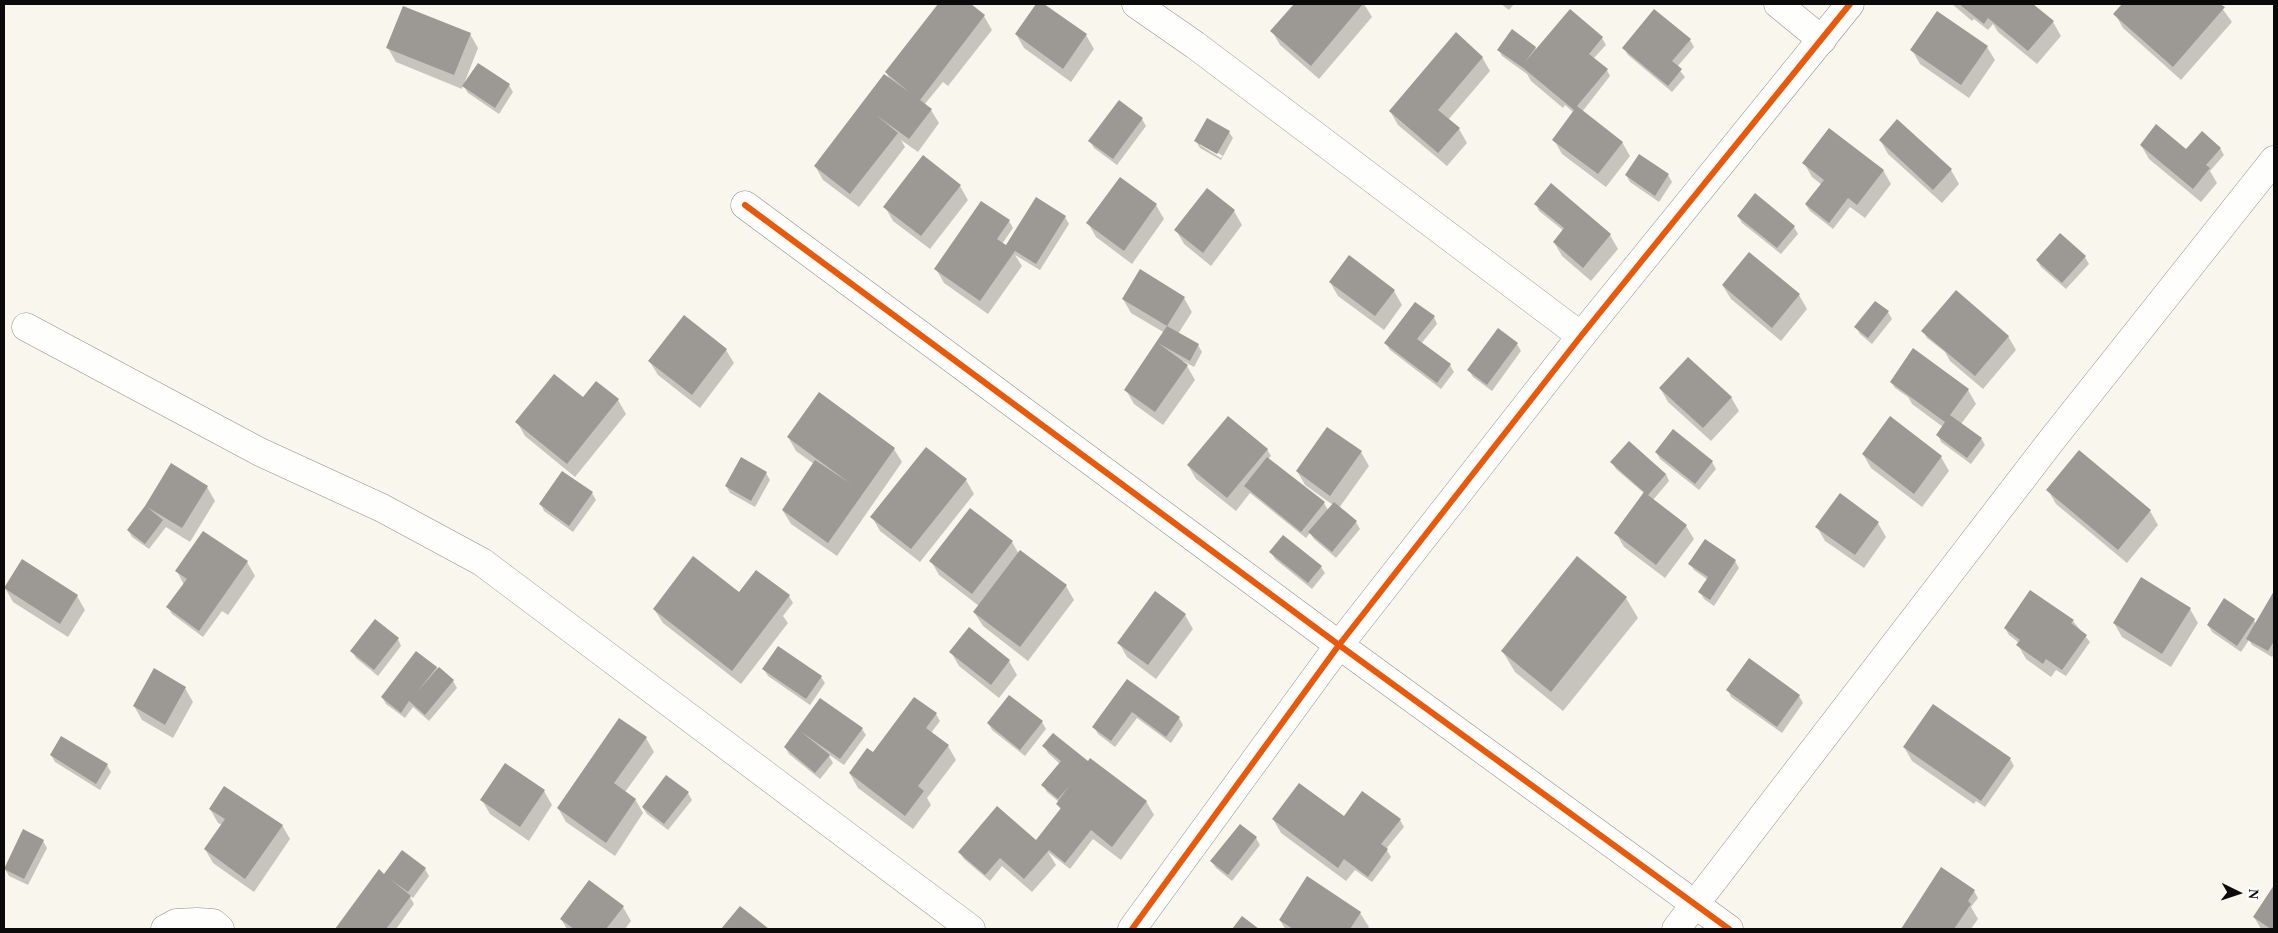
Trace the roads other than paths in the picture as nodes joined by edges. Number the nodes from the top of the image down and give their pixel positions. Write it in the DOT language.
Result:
graph roads {
  1 [pos="1136,4"];
  2 [pos="1778,4"];
  3 [pos="1850,4"];
  4 [pos="1822,40"];
  5 [pos="2274,160"];
  6 [pos="745,205"];
  7 [pos="26,327"];
  8 [pos="1581,336"];
  9 [pos="1339,645"];
  10 [pos="1695,905"];
  11 [pos="165,929"];
  12 [pos="220,929"];
  13 [pos="971,929"];
  14 [pos="1132,929"];
  15 [pos="1676,929"];
  16 [pos="1729,929"];
  1 -- 8 [label="street"];
  2 -- 4 [label="street"];
  3 -- 4 [label="street"];
  4 -- 8 [label="street"];
  5 -- 10 [label="street"];
  6 -- 9 [label="street"];
  7 -- 13 [label="street"];
  8 -- 9 [label="street"];
  9 -- 10 [label="street"];
  9 -- 14 [label="street"];
  10 -- 15 [label="street"];
  10 -- 16 [label="street"];
  11 -- 12 [label="street"];
}
